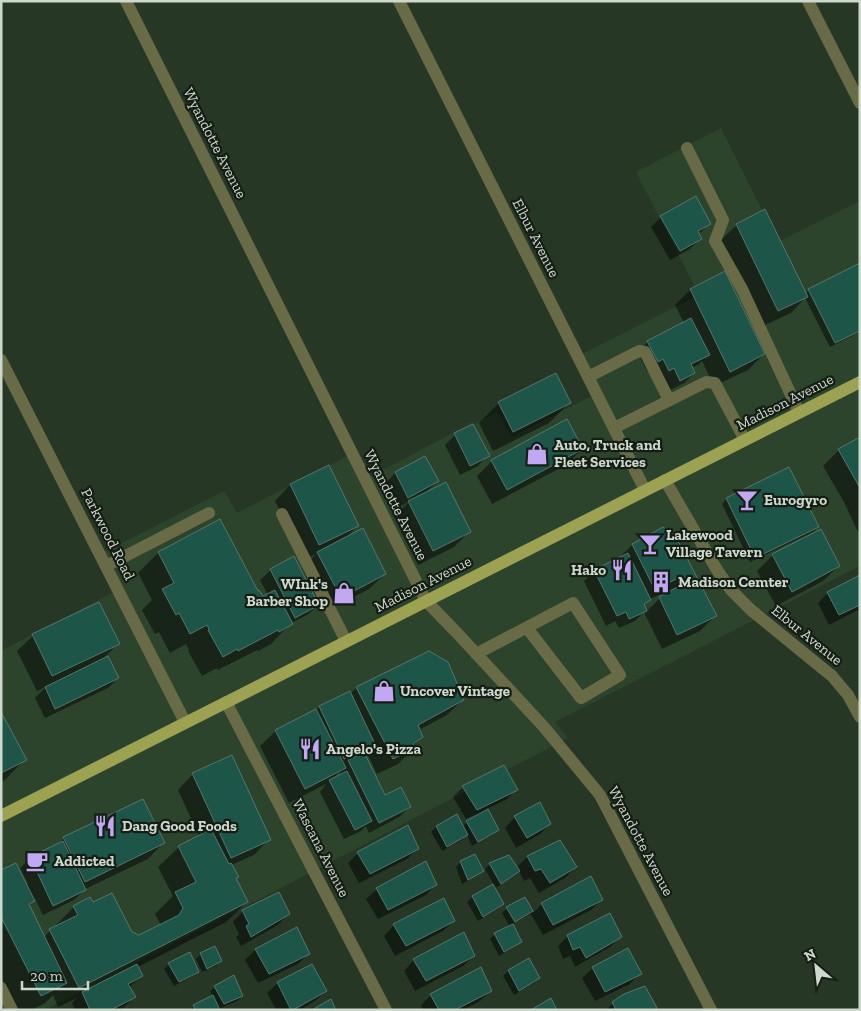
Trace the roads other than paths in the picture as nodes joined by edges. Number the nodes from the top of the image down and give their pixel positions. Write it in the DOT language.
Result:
graph roads {
  1 [pos="126,1"];
  2 [pos="399,1"];
  3 [pos="808,1"];
  4 [pos="860,103"];
  5 [pos="687,148"];
  6 [pos="1,360"];
  7 [pos="588,377"];
  8 [pos="860,382"];
  9 [pos="670,400"];
  10 [pos="800,412"];
  11 [pos="614,428"];
  12 [pos="745,440"];
  13 [pos="666,480"];
  14 [pos="645,490"];
  15 [pos="209,513"];
  16 [pos="282,514"];
  17 [pos="106,566"];
  18 [pos="426,601"];
  19 [pos="527,628"];
  20 [pos="346,641"];
  21 [pos="476,654"];
  22 [pos="226,702"];
  23 [pos="860,717"];
  24 [pos="186,722"];
  25 [pos="1,816"];
  26 [pos="1,988"];
  27 [pos="12,1010"];
  28 [pos="386,1010"];
  29 [pos="711,1010"];
  1 -- 18 [label="street, Wyandotte Avenue"];
  2 -- 7 [label="street, Elbur Avenue"];
  3 -- 4 [label="street"];
  5 -- 10 [label="street"];
  6 -- 17 [label="street, Parkwood Road"];
  7 -- 9 [label="street"];
  7 -- 11 [label="street, Elbur Avenue"];
  8 -- 10 [label="main road, Madison Avenue"];
  9 -- 11 [label="street"];
  9 -- 12 [label="street"];
  10 -- 12 [label="main road, Madison Avenue"];
  11 -- 14 [label="street, Elbur Avenue"];
  12 -- 13 [label="main road, Madison Avenue"];
  13 -- 14 [label="main road, Madison Avenue"];
  13 -- 23 [label="street, Elbur Avenue"];
  14 -- 18 [label="main road, Madison Avenue"];
  15 -- 17 [label="street"];
  16 -- 20 [label="street"];
  17 -- 24 [label="street, Parkwood Road"];
  18 -- 20 [label="main road, Madison Avenue"];
  18 -- 21 [label="street, Wyandotte Avenue"];
  19 -- 19 [label="street"];
  19 -- 21 [label="street"];
  20 -- 22 [label="main road, Madison Avenue"];
  21 -- 29 [label="street, Wyandotte Avenue"];
  22 -- 24 [label="main road, Madison Avenue"];
  22 -- 28 [label="street, Wascana Avenue"];
  24 -- 25 [label="main road, Madison Avenue"];
  26 -- 27 [label="street"];
}
